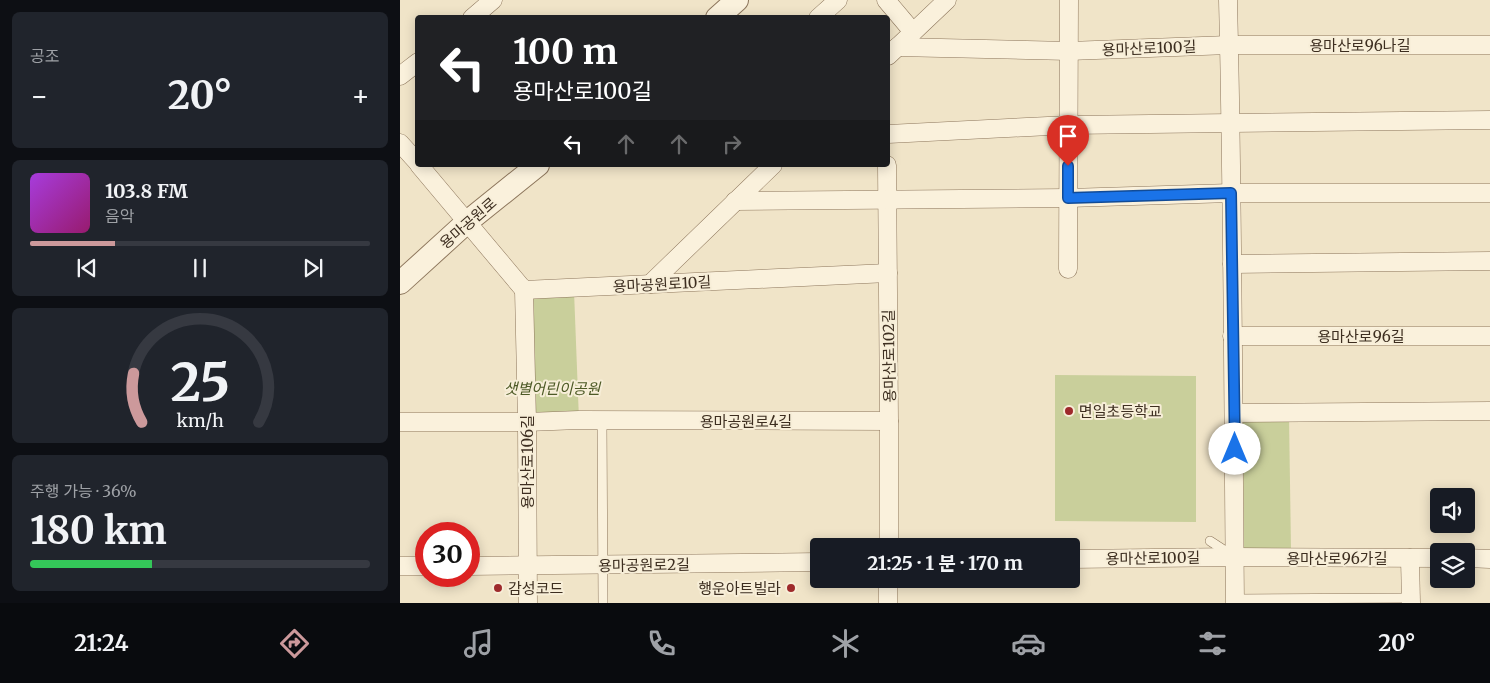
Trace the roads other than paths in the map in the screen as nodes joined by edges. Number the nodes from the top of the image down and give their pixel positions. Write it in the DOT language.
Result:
graph roads {
  1 [pos="493,0"];
  2 [pos="737,0"];
  3 [pos="838,0"];
  4 [pos="886,0"];
  5 [pos="947,0"];
  6 [pos="1069,0"];
  7 [pos="1228,0"];
  8 [pos="476,15"];
  9 [pos="721,15"];
  10 [pos="821,15"];
  11 [pos="913,32"];
  12 [pos="1490,44"];
  13 [pos="1229,45"];
  14 [pos="1069,51"];
  15 [pos="892,52"];
  16 [pos="415,64"];
  17 [pos="400,76"];
  18 [pos="1490,120"];
  19 [pos="1230,124"];
  20 [pos="1069,125"];
  21 [pos="890,134"];
  22 [pos="400,143"];
  23 [pos="415,160"];
  24 [pos="421,167"];
  25 [pos="536,167"];
  26 [pos="771,167"];
  27 [pos="887,167"];
  28 [pos="1231,193"];
  29 [pos="1490,193"];
  30 [pos="1068,198"];
  31 [pos="887,200"];
  32 [pos="735,201"];
  33 [pos="467,222"];
  34 [pos="1490,261"];
  35 [pos="1232,264"];
  36 [pos="1068,269"];
  37 [pos="888,273"];
  38 [pos="400,283"];
  39 [pos="650,284"];
  40 [pos="524,290"];
  41 [pos="1232,336"];
  42 [pos="1490,336"];
  43 [pos="1490,411"];
  44 [pos="1235,413"];
  45 [pos="602,420"];
  46 [pos="889,421"];
  47 [pos="400,422"];
  48 [pos="527,422"];
  49 [pos="889,538"];
  50 [pos="1210,541"];
  51 [pos="1235,557"];
  52 [pos="1410,558"];
  53 [pos="1430,558"];
  54 [pos="1475,558"];
  55 [pos="1080,559"];
  56 [pos="1490,559"];
  57 [pos="810,562"];
  58 [pos="602,565"];
  59 [pos="400,566"];
  60 [pos="415,566"];
  61 [pos="480,566"];
  62 [pos="528,566"];
  63 [pos="888,588"];
  64 [pos="1411,600"];
  65 [pos="1235,601"];
  66 [pos="528,603"];
  67 [pos="604,603"];
  68 [pos="888,603"];
  1 -- 8 [label="street"];
  2 -- 9 [label="street"];
  3 -- 10 [label="street"];
  4 -- 11 [label="street"];
  5 -- 11 [label="street"];
  6 -- 14 [label="street"];
  7 -- 13 [label="street"];
  11 -- 15 [label="street"];
  12 -- 13 [label="street, 용마산로96나길"];
  13 -- 14 [label="street, 용마산로100길"];
  13 -- 19 [label="street"];
  14 -- 15 [label="street, 용마산로100길"];
  14 -- 20 [label="street"];
  16 -- 17 [label="street"];
  18 -- 19 [label="street"];
  19 -- 20 [label="street"];
  19 -- 28 [label="street"];
  20 -- 21 [label="street"];
  20 -- 30 [label="street"];
  22 -- 23 [label="street"];
  24 -- 33 [label="street"];
  25 -- 33 [label="street, 용마공원로"];
  26 -- 32 [label="street"];
  27 -- 31 [label="street, 용마산로102길"];
  28 -- 29 [label="street"];
  28 -- 30 [label="street"];
  28 -- 35 [label="street"];
  30 -- 31 [label="street"];
  30 -- 36 [label="street"];
  31 -- 32 [label="street"];
  31 -- 37 [label="street, 용마산로102길"];
  32 -- 39 [label="street"];
  33 -- 38 [label="street, 용마공원로"];
  33 -- 40 [label="street"];
  34 -- 35 [label="street"];
  35 -- 41 [label="street"];
  37 -- 39 [label="street, 용마공원로10길"];
  37 -- 46 [label="street, 용마산로102길"];
  39 -- 40 [label="street, 용마공원로10길"];
  40 -- 48 [label="street, 용마산로106길"];
  41 -- 42 [label="street, 용마산로96길"];
  41 -- 44 [label="street"];
  43 -- 44 [label="street"];
  44 -- 51 [label="street"];
  45 -- 46 [label="street, 용마공원로4길"];
  45 -- 48 [label="street, 용마공원로4길"];
  45 -- 58 [label="lane"];
  46 -- 49 [label="street, 용마산로102길"];
  47 -- 48 [label="street, 용마공원로4길"];
  48 -- 62 [label="street, 용마산로106길"];
  50 -- 51 [label="lane"];
  51 -- 52 [label="street, 용마산로96가길"];
  51 -- 55 [label="street, 용마산로100길"];
  51 -- 65 [label="street"];
  52 -- 53 [label="street, 용마산로96가길"];
  52 -- 64 [label="street"];
  54 -- 56 [label="street"];
  57 -- 58 [label="street, 용마공원로2길"];
  58 -- 62 [label="street, 용마공원로2길"];
  58 -- 67 [label="lane"];
  59 -- 60 [label="street"];
  61 -- 62 [label="street, 용마공원로2길"];
  62 -- 66 [label="street, 용마산로106길"];
  63 -- 68 [label="street"];
  64 -- 65 [label="lane"];
}
